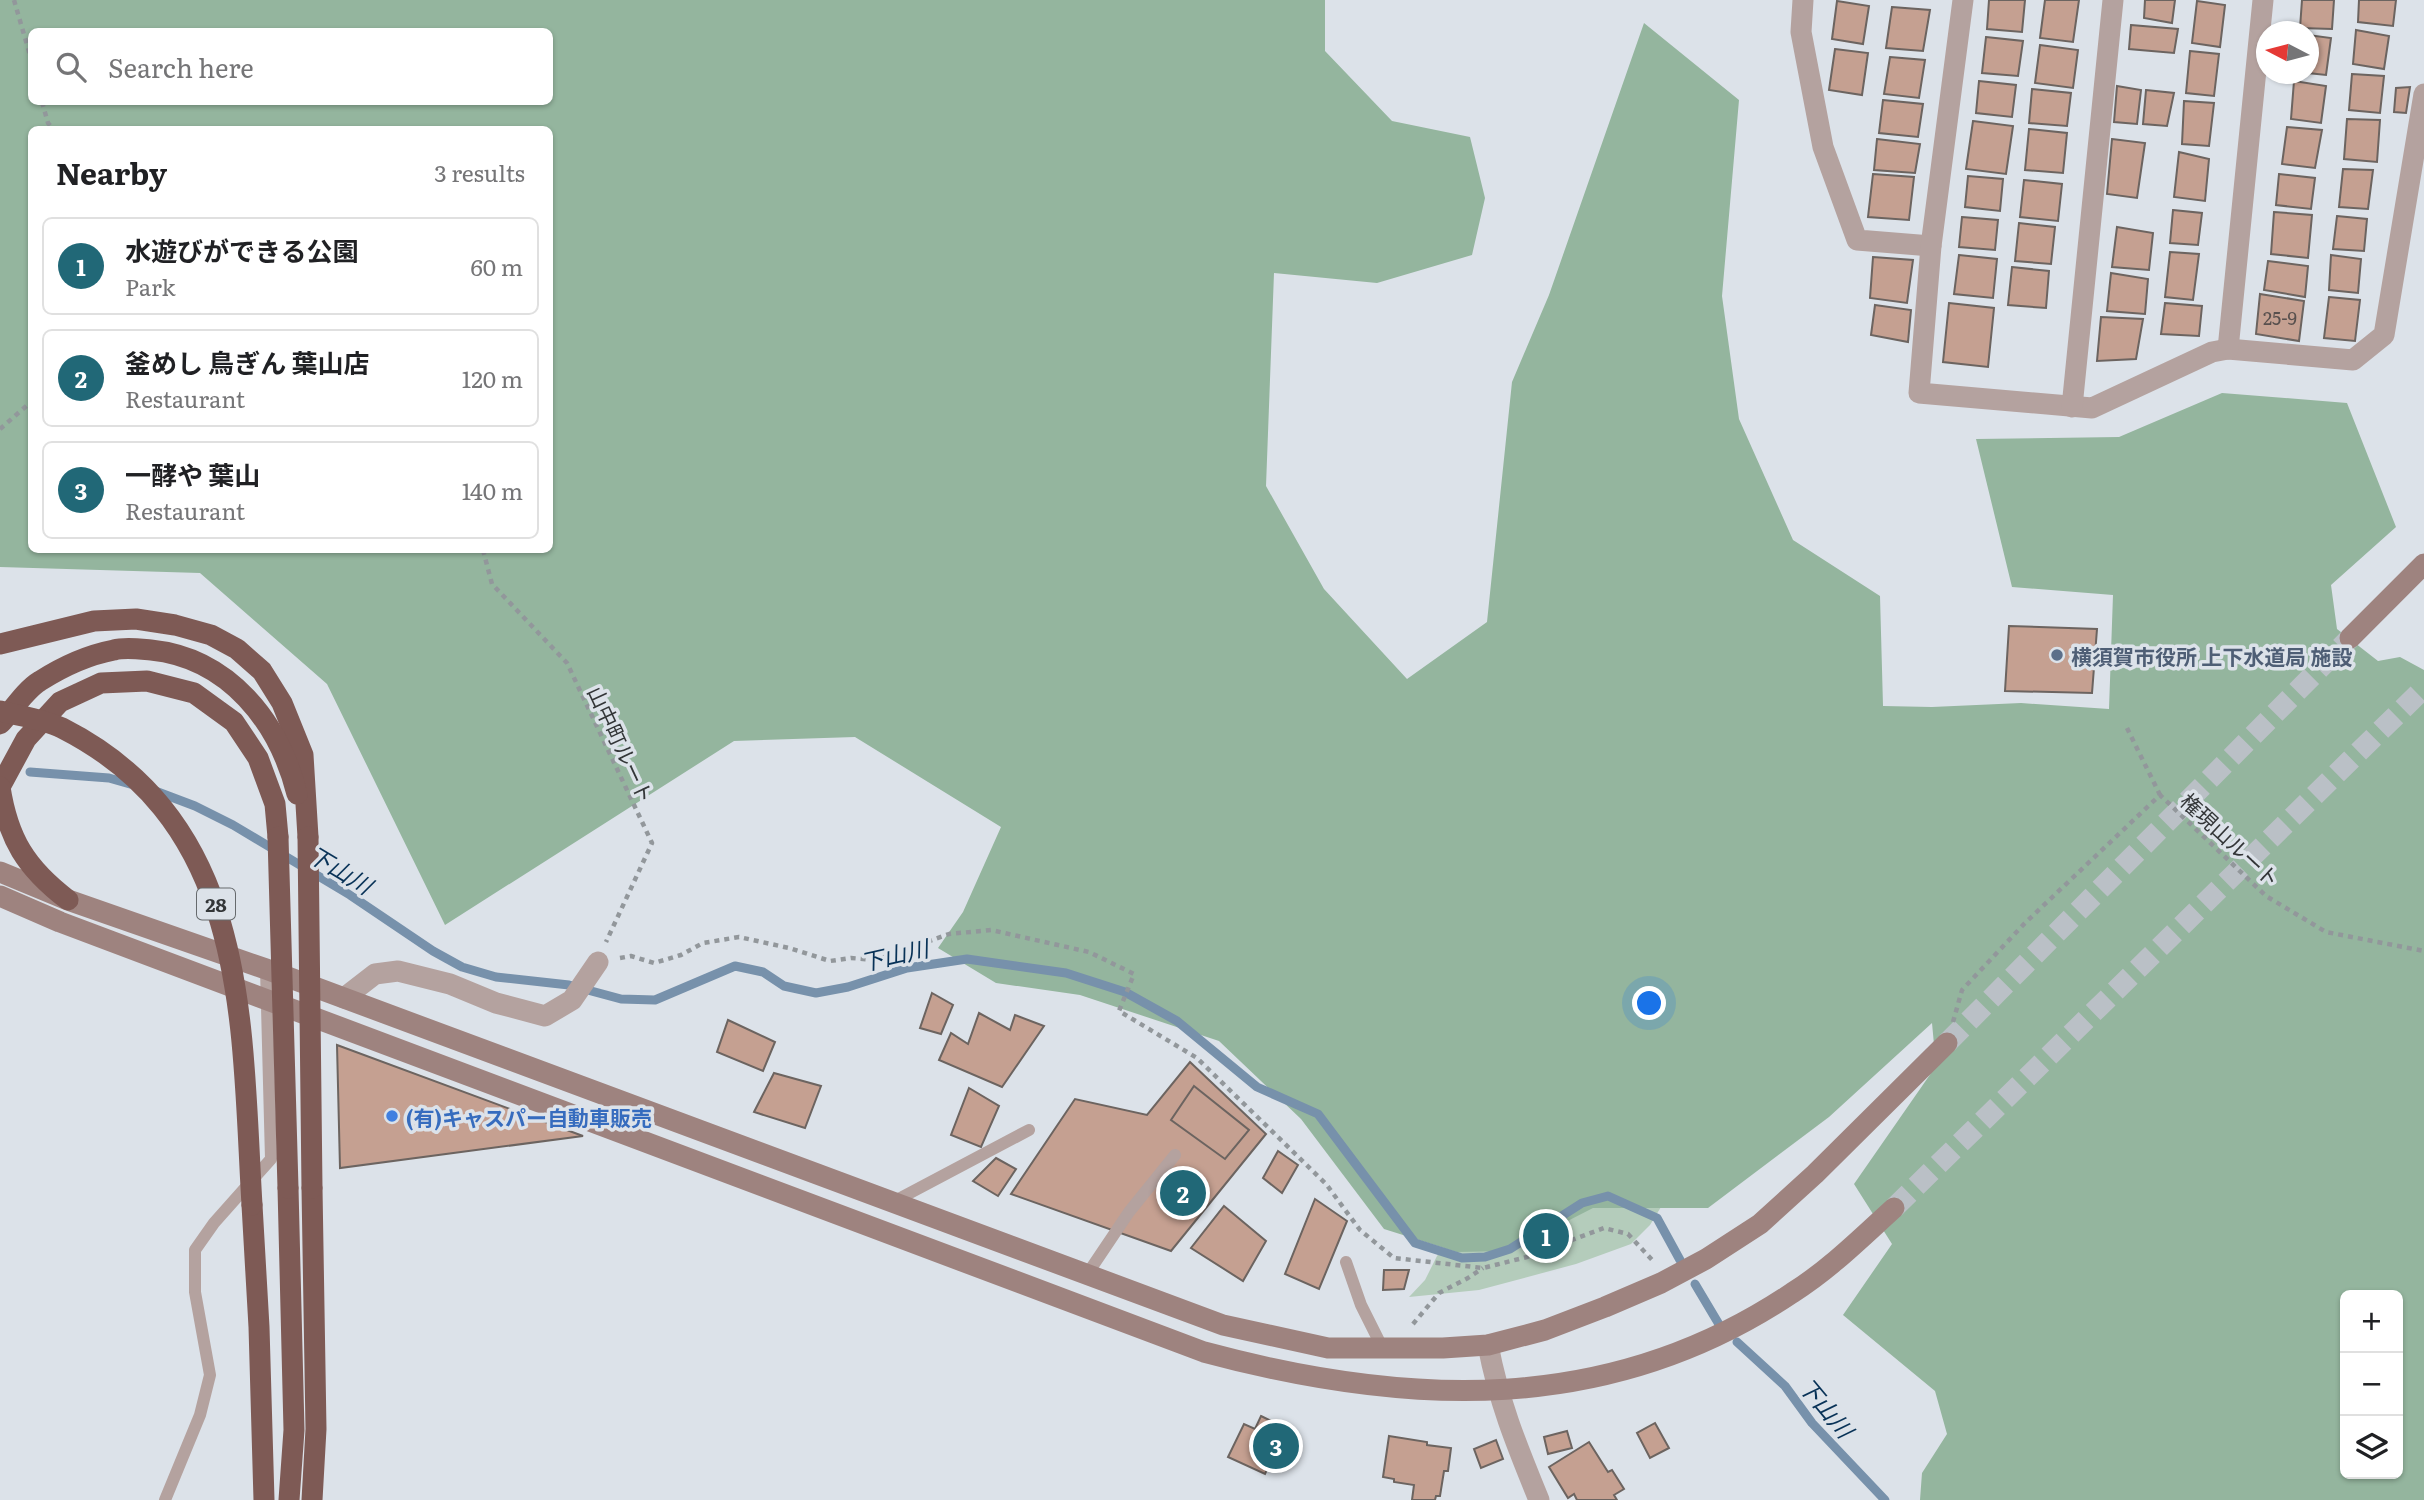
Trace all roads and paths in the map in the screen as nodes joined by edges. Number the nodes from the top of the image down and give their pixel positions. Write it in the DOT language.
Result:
graph roads {
  1 [pos="15,0"];
  2 [pos="1803,0"];
  3 [pos="1963,0"];
  4 [pos="2113,0"];
  5 [pos="2263,0"];
  6 [pos="28,47"];
  7 [pos="2424,94"];
  8 [pos="43,105"];
  9 [pos="51,126"];
  10 [pos="1931,246"];
  11 [pos="2228,349"];
  12 [pos="28,404"];
  13 [pos="2072,407"];
  14 [pos="0,429"];
  15 [pos="484,553"];
  16 [pos="2424,564"];
  17 [pos="2350,638"];
  18 [pos="0,644"];
  19 [pos="0,711"];
  20 [pos="0,724"];
  21 [pos="2127,728"];
  22 [pos="0,787"];
  23 [pos="2160,796"];
  24 [pos="308,837"];
  25 [pos="0,872"];
  26 [pos="0,896"];
  27 [pos="68,900"];
  28 [pos="2424,950"];
  29 [pos="596,965"];
  30 [pos="266,969"];
  31 [pos="344,998"];
  32 [pos="267,1000"];
  33 [pos="1947,1043"];
  34 [pos="1029,1130"];
  35 [pos="1175,1155"];
  36 [pos="891,1203"];
  37 [pos="1894,1208"];
  38 [pos="1346,1262"];
  39 [pos="1483,1268"];
  40 [pos="1086,1276"];
  41 [pos="1669,1278"];
  42 [pos="1488,1345"];
  43 [pos="1387,1349"];
  44 [pos="1497,1389"];
  45 [pos="165,1500"];
  46 [pos="264,1500"];
  47 [pos="289,1500"];
  48 [pos="312,1500"];
  49 [pos="1539,1500"];
  1 -- 6 [label="path"];
  2 -- 10 [label="street"];
  3 -- 10 [label="street"];
  4 -- 13 [label="street"];
  5 -- 11 [label="street"];
  7 -- 11 [label="street"];
  8 -- 9 [label="path"];
  10 -- 13 [label="street"];
  11 -- 13 [label="street"];
  12 -- 14 [label="path"];
  15 -- 29 [label="path, 山中町ルート"];
  16 -- 17 [label="street"];
  18 -- 24 [label="highway"];
  19 -- 46 [label="highway, 28, bridge"];
  20 -- 24 [label="highway"];
  21 -- 23 [label="path"];
  22 -- 27 [label="highway"];
  22 -- 47 [label="highway, bridge"];
  23 -- 28 [label="path, 権現山ルート"];
  23 -- 33 [label="path, 権現山ルート"];
  24 -- 48 [label="highway, bridge"];
  25 -- 27 [label="street"];
  26 -- 32 [label="street"];
  27 -- 30 [label="street"];
  29 -- 31 [label="street"];
  29 -- 39 [label="path"];
  30 -- 31 [label="street"];
  30 -- 32 [label="lane"];
  31 -- 36 [label="street"];
  32 -- 44 [label="street"];
  32 -- 45 [label="lane"];
  33 -- 41 [label="street"];
  34 -- 36 [label="lane"];
  35 -- 40 [label="lane"];
  36 -- 40 [label="street"];
  37 -- 44 [label="street"];
  38 -- 43 [label="lane"];
  39 -- 41 [label="path"];
  39 -- 43 [label="path"];
  40 -- 43 [label="street"];
  41 -- 42 [label="street"];
  42 -- 43 [label="street"];
  42 -- 44 [label="street"];
  44 -- 49 [label="street"];
}
